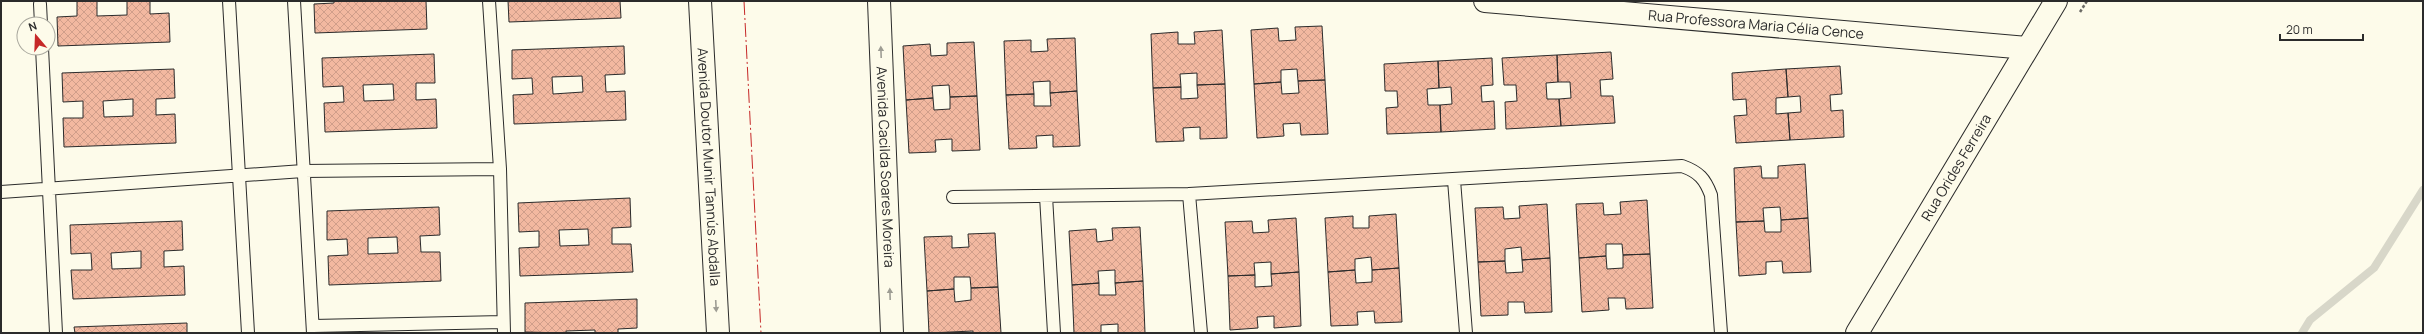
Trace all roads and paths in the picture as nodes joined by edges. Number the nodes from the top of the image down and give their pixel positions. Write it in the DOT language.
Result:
graph roads {
  1 [pos="229,1"];
  2 [pos="294,1"];
  3 [pos="489,1"];
  4 [pos="700,1"];
  5 [pos="879,1"];
  6 [pos="1485,1"];
  7 [pos="2056,1"];
  8 [pos="40,4"];
  9 [pos="41,16"];
  10 [pos="2027,48"];
  11 [pos="42,56"];
  12 [pos="500,169"];
  13 [pos="304,171"];
  14 [pos="239,174"];
  15 [pos="1454,180"];
  16 [pos="50,189"];
  17 [pos="1,192"];
  18 [pos="1188,194"];
  19 [pos="1046,196"];
  20 [pos="953,197"];
  21 [pos="503,328"];
  22 [pos="313,329"];
  23 [pos="56,333"];
  24 [pos="248,333"];
  25 [pos="718,333"];
  26 [pos="892,333"];
  27 [pos="1054,333"];
  28 [pos="1201,333"];
  29 [pos="1466,333"];
  30 [pos="1721,333"];
  31 [pos="1857,333"];
  1 -- 14 [label="lane"];
  2 -- 13 [label="lane"];
  3 -- 12 [label="lane"];
  4 -- 25 [label="street, Avenida Doutor Munir Tannús Abdalla, one-way"];
  26 -- 5 [label="street, Avenida Cacilda Soares Moreira, one-way"];
  6 -- 10 [label="street, Rua Professora Maria Célia Cence"];
  7 -- 10 [label="street, Rua Orides Ferreira"];
  8 -- 9 [label="lane"];
  10 -- 31 [label="street, Rua Orides Ferreira"];
  11 -- 16 [label="lane"];
  12 -- 13 [label="lane"];
  12 -- 21 [label="lane"];
  13 -- 14 [label="lane"];
  13 -- 22 [label="lane"];
  14 -- 16 [label="lane"];
  14 -- 24 [label="lane"];
  15 -- 18 [label="lane"];
  15 -- 29 [label="lane"];
  15 -- 30 [label="lane"];
  16 -- 17 [label="lane"];
  16 -- 23 [label="lane"];
  18 -- 19 [label="lane"];
  18 -- 28 [label="lane"];
  19 -- 20 [label="lane"];
  19 -- 27 [label="lane"];
  21 -- 22 [label="lane"];
}
